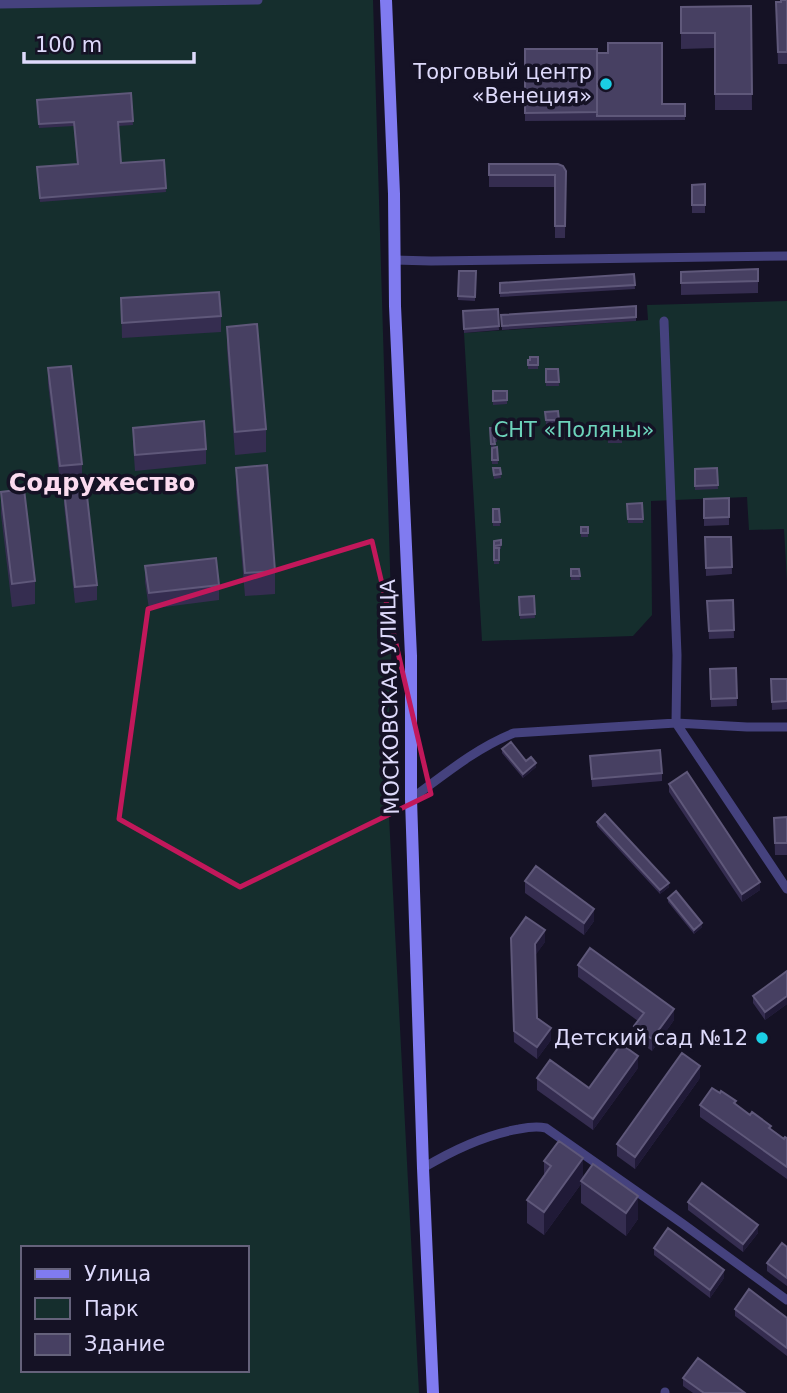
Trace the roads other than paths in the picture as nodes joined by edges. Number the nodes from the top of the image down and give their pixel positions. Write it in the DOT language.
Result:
graph roads {
  1 [pos="258,0"];
  2 [pos="386,0"];
  3 [pos="0,4"];
  4 [pos="787,256"];
  5 [pos="394,260"];
  6 [pos="663,321"];
  7 [pos="676,723"];
  8 [pos="787,727"];
  9 [pos="411,799"];
  10 [pos="787,889"];
  11 [pos="423,1168"];
  12 [pos="787,1300"];
  13 [pos="433,1393"];
  1 -- 3 [label="street"];
  2 -- 5 [label="main road, МОСКОВСКАЯ УЛИЦА"];
  4 -- 5 [label="street"];
  5 -- 9 [label="main road, МОСКОВСКАЯ УЛИЦА"];
  6 -- 7 [label="street"];
  7 -- 8 [label="street"];
  7 -- 9 [label="street"];
  7 -- 10 [label="street"];
  9 -- 11 [label="main road, МОСКОВСКАЯ УЛИЦА"];
  11 -- 12 [label="street"];
  11 -- 13 [label="main road, МОСКОВСКАЯ УЛИЦА"];
}
